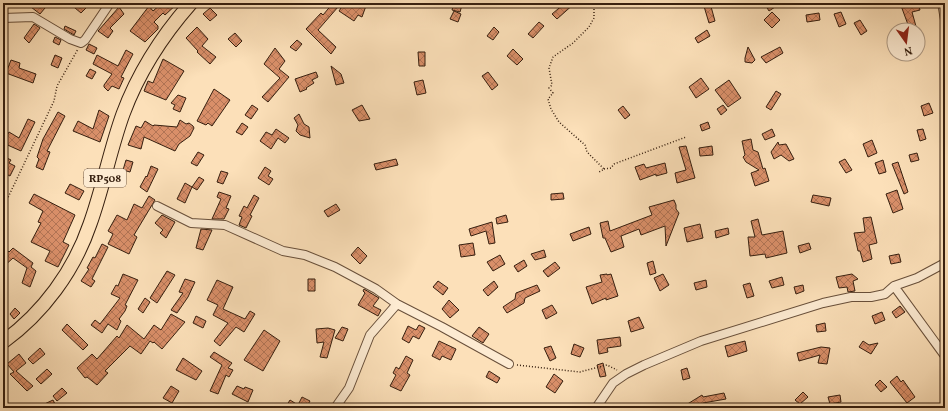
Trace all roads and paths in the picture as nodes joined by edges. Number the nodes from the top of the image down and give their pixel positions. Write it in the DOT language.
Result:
graph roads {
  1 [pos="110,3"];
  2 [pos="594,3"];
  3 [pos="942,3"];
  4 [pos="189,4"];
  5 [pos="3,18"];
  6 [pos="945,20"];
  7 [pos="81,43"];
  8 [pos="686,137"];
  9 [pos="604,169"];
  10 [pos="599,172"];
  11 [pos="157,206"];
  12 [pos="3,208"];
  13 [pos="945,263"];
  14 [pos="894,286"];
  15 [pos="397,304"];
  16 [pos="3,342"];
  17 [pos="945,356"];
  18 [pos="509,364"];
  19 [pos="626,374"];
  20 [pos="335,408"];
  21 [pos="596,408"];
  1 -- 7 [label="street"];
  2 -- 9 [label="path"];
  3 -- 6 [label="street"];
  4 -- 16 [label="main road, RP508"];
  5 -- 7 [label="street"];
  7 -- 12 [label="path"];
  8 -- 9 [label="path"];
  9 -- 10 [label="path"];
  11 -- 15 [label="street"];
  13 -- 14 [label="street"];
  14 -- 17 [label="street"];
  14 -- 19 [label="street"];
  15 -- 18 [label="street"];
  15 -- 20 [label="street"];
  18 -- 19 [label="path"];
  19 -- 21 [label="street"];
}
